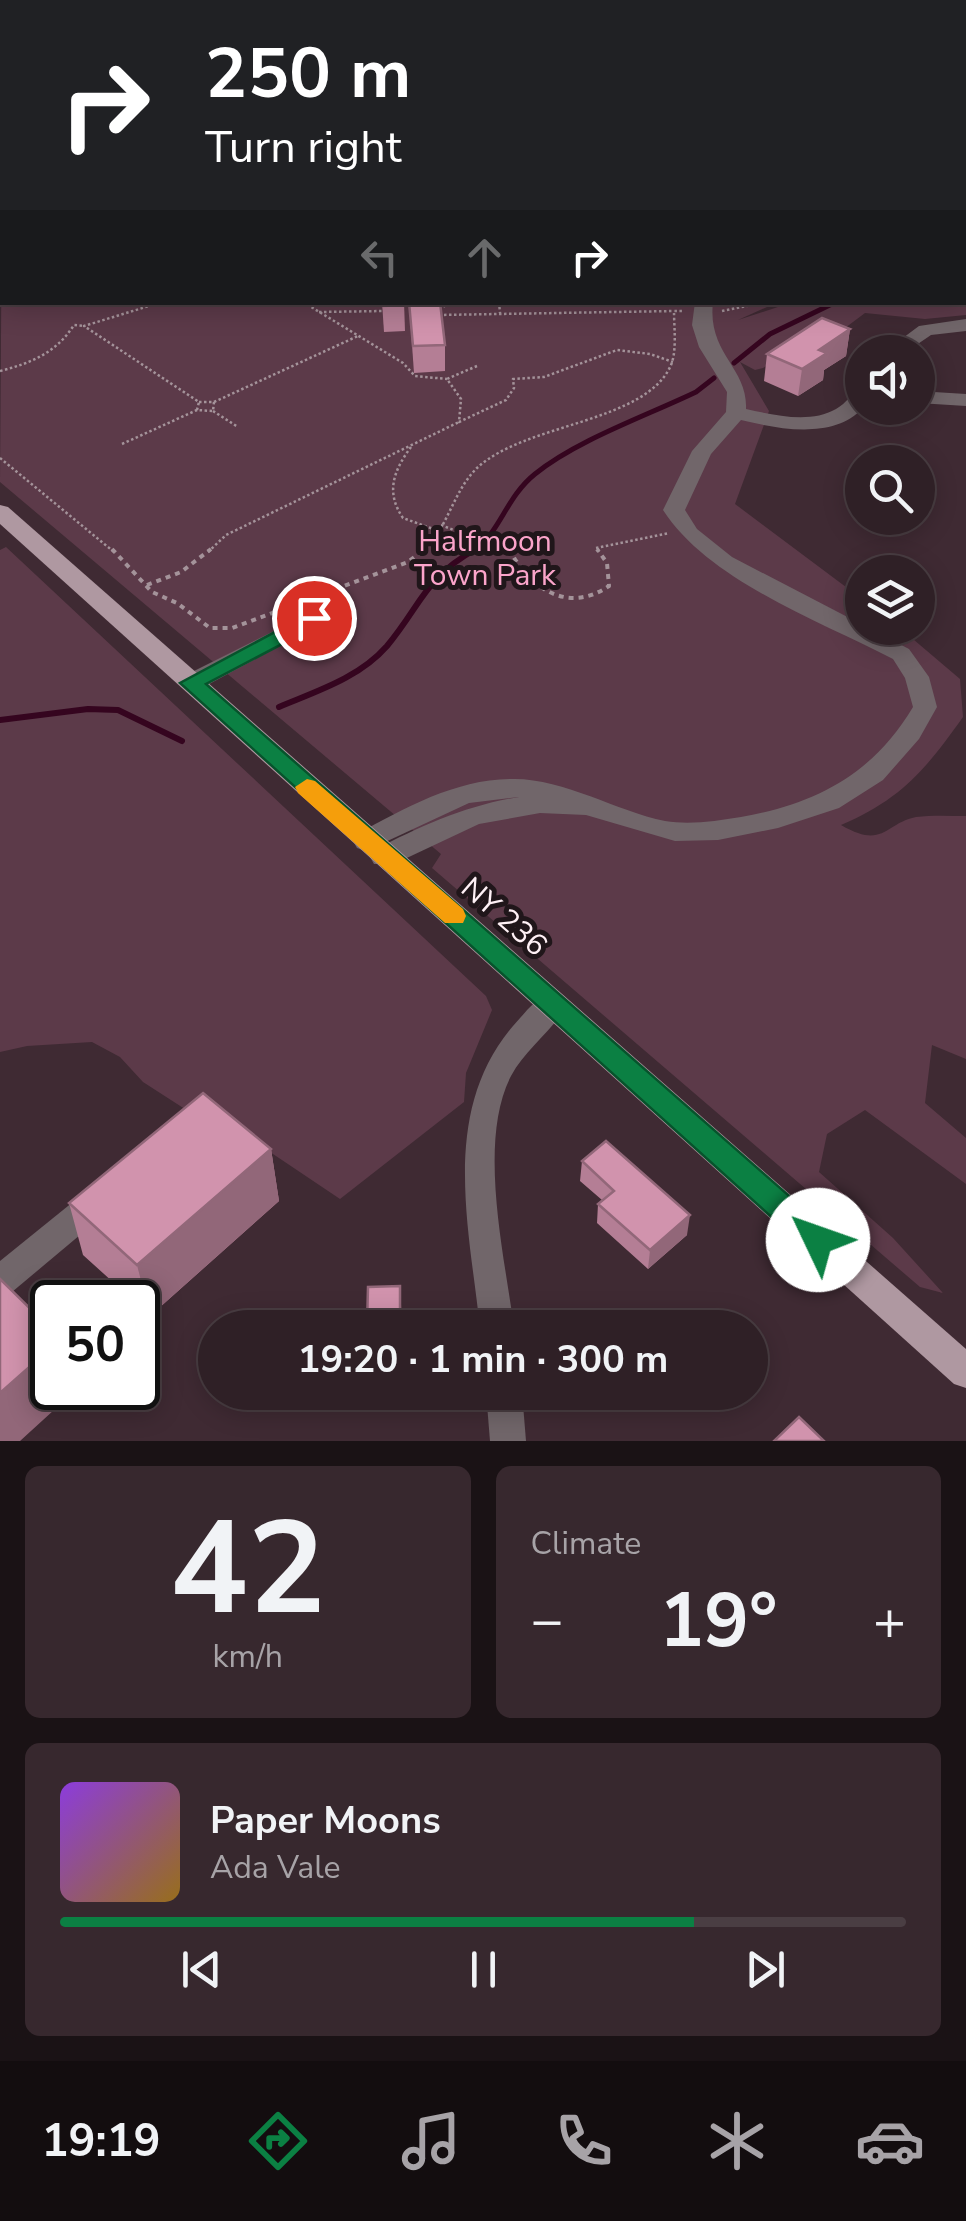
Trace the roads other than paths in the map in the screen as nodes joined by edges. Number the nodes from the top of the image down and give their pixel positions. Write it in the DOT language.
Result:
graph roads {
  1 [pos="703,307"];
  2 [pos="966,325"];
  3 [pos="919,335"];
  4 [pos="935,398"];
  5 [pos="966,400"];
  6 [pos="736,413"];
  7 [pos="845,416"];
  8 [pos="0,512"];
  9 [pos="314,618"];
  10 [pos="191,683"];
  11 [pos="376,849"];
  12 [pos="553,1003"];
  13 [pos="122,1180"];
  14 [pos="0,1281"];
  15 [pos="495,1310"];
  16 [pos="966,1372"];
  17 [pos="505,1410"];
  18 [pos="508,1441"];
  1 -- 6 [label="street"];
  2 -- 3 [label="street"];
  4 -- 5 [label="street"];
  6 -- 7 [label="street"];
  6 -- 11 [label="street"];
  8 -- 10 [label="main road, NY 236 / NY 236"];
  9 -- 10 [label="street"];
  10 -- 11 [label="main road, NY 236 / NY 236"];
  11 -- 12 [label="main road, NY 236 / NY 236"];
  12 -- 15 [label="street"];
  12 -- 16 [label="main road, NY 236 / NY 236"];
  13 -- 14 [label="street"];
  17 -- 18 [label="street"];
}
